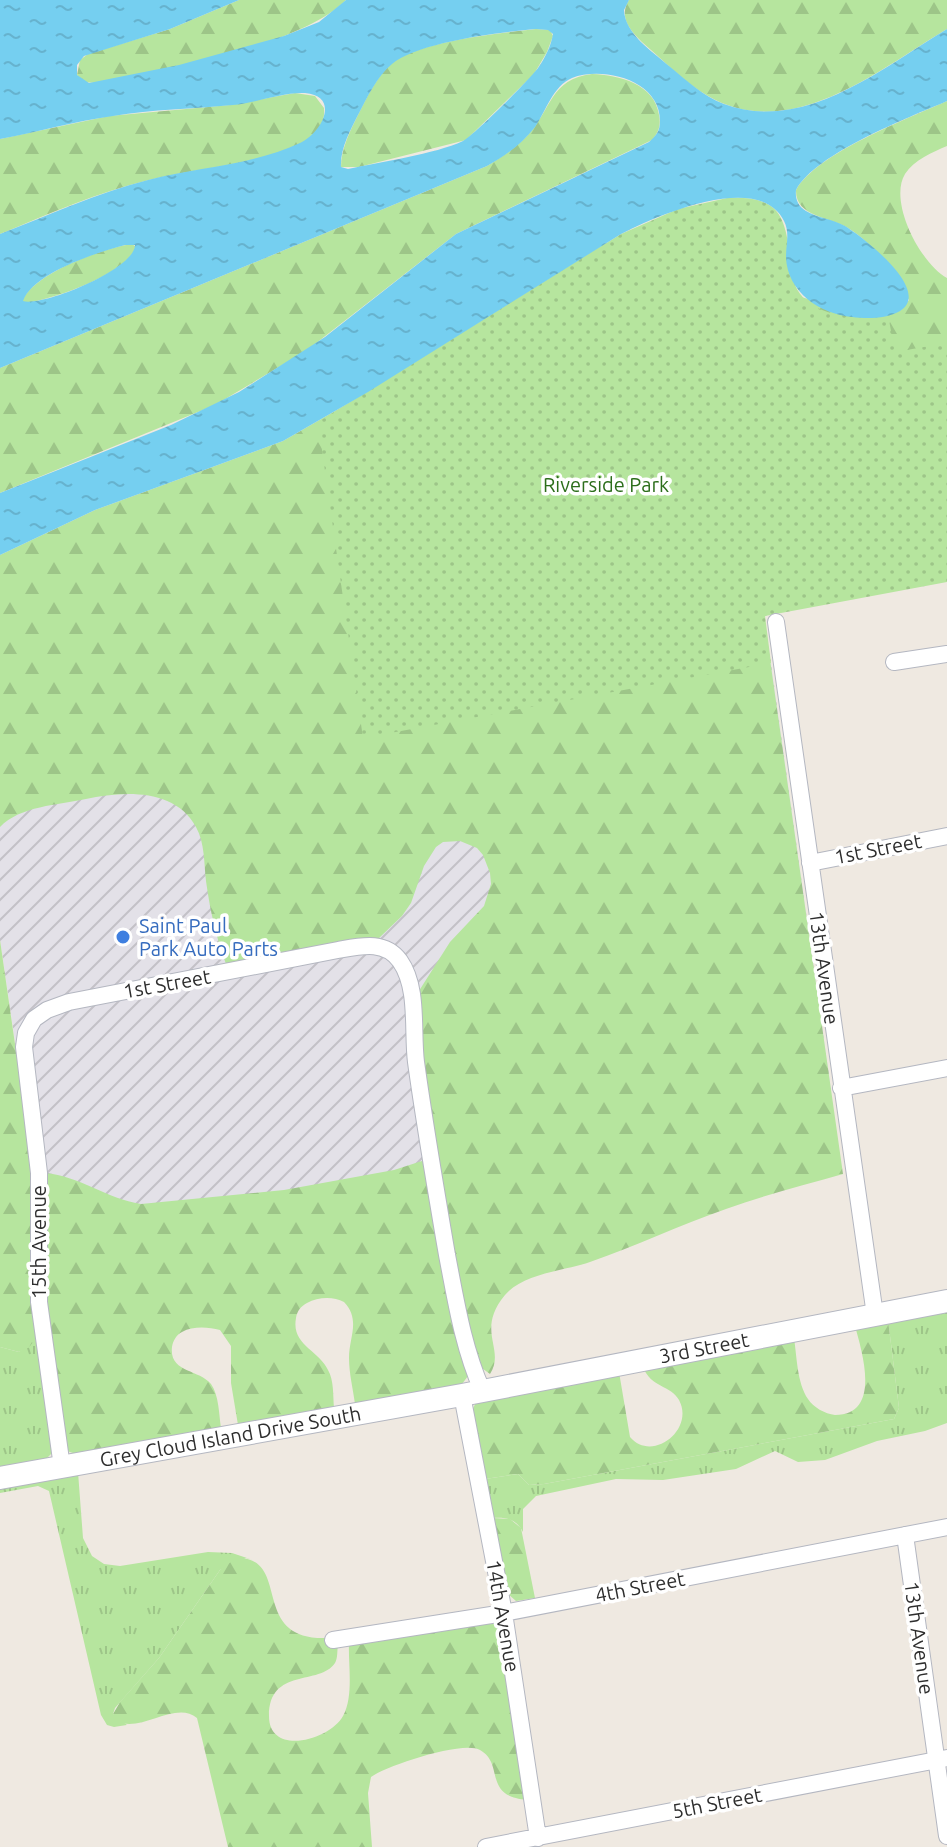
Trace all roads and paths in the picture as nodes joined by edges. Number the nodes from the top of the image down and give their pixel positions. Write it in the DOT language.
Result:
graph roads {
  1 [pos="776,622"];
  2 [pos="947,654"];
  3 [pos="894,662"];
  4 [pos="947,836"];
  5 [pos="810,863"];
  6 [pos="394,955"];
  7 [pos="34,1019"];
  8 [pos="947,1068"];
  9 [pos="841,1088"];
  10 [pos="947,1301"];
  11 [pos="875,1315"];
  12 [pos="472,1392"];
  13 [pos="62,1467"];
  14 [pos="0,1478"];
  15 [pos="947,1527"];
  16 [pos="905,1535"];
  17 [pos="504,1613"];
  18 [pos="333,1640"];
  19 [pos="942,1760"];
  20 [pos="947,1836"];
  21 [pos="538,1838"];
  22 [pos="486,1847"];
  1 -- 5 [label="street, 13th Avenue"];
  2 -- 3 [label="street"];
  4 -- 5 [label="street, 1st Street"];
  5 -- 9 [label="street, 13th Avenue"];
  6 -- 7 [label="street, 1st Street"];
  6 -- 12 [label="street, 14th Avenue"];
  7 -- 13 [label="street, 15th Avenue"];
  8 -- 9 [label="street"];
  9 -- 11 [label="street, 13th Avenue"];
  10 -- 11 [label="street, 3rd Street"];
  11 -- 12 [label="street, 3rd Street"];
  12 -- 13 [label="street, Grey Cloud Island Drive South"];
  12 -- 17 [label="street, 14th Avenue"];
  13 -- 14 [label="street, Grey Cloud Island Drive South"];
  15 -- 16 [label="street, 4th Street"];
  16 -- 17 [label="street, 4th Street"];
  16 -- 19 [label="street, 13th Avenue"];
  17 -- 18 [label="street, 4th Street"];
  17 -- 21 [label="street, 14th Avenue"];
  19 -- 20 [label="street, 13th Avenue"];
  19 -- 21 [label="street, 5th Street"];
  21 -- 22 [label="street, 5th Street"];
}
